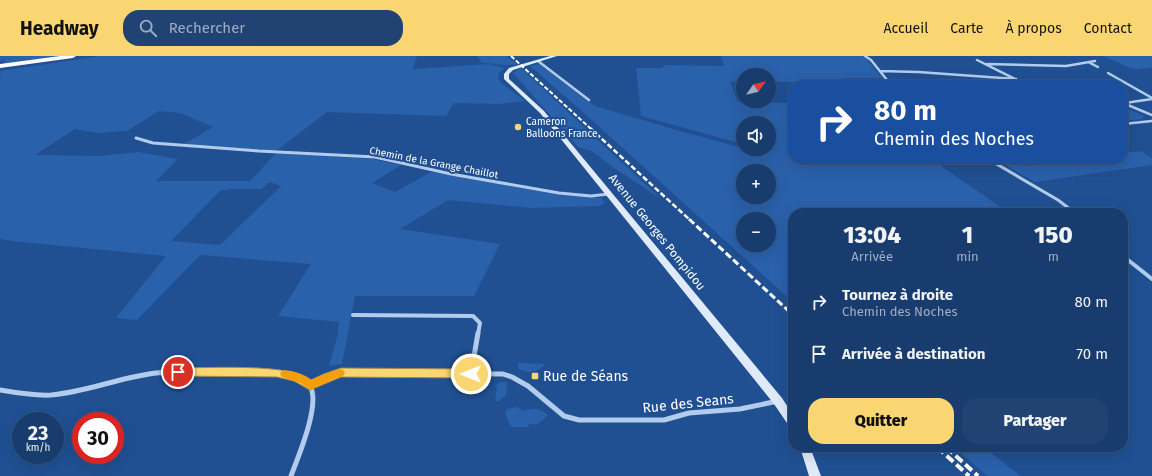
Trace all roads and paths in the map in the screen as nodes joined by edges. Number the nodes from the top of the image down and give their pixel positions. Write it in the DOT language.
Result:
graph roads {
  1 [pos="73,56"];
  2 [pos="556,56"];
  3 [pos="866,56"];
  4 [pos="545,57"];
  5 [pos="977,60"];
  6 [pos="538,61"];
  7 [pos="1095,61"];
  8 [pos="1090,63"];
  9 [pos="987,64"];
  10 [pos="0,66"];
  11 [pos="1098,67"];
  12 [pos="880,71"];
  13 [pos="1108,73"];
  14 [pos="1016,79"];
  15 [pos="887,80"];
  16 [pos="1120,80"];
  17 [pos="1128,85"];
  18 [pos="1152,99"];
  19 [pos="589,100"];
  20 [pos="1128,102"];
  21 [pos="1128,105"];
  22 [pos="1152,115"];
  23 [pos="1152,121"];
  24 [pos="1128,123"];
  25 [pos="136,138"];
  26 [pos="997,164"];
  27 [pos="609,194"];
  28 [pos="1068,208"];
  29 [pos="1128,260"];
  30 [pos="1152,279"];
  31 [pos="353,315"];
  32 [pos="471,374"];
  33 [pos="310,386"];
  34 [pos="0,390"];
  35 [pos="778,401"];
  36 [pos="788,416"];
  37 [pos="808,452"];
  38 [pos="291,476"];
  39 [pos="815,476"];
  1 -- 10 [label="main road"];
  2 -- 4 [label="main road"];
  3 -- 12 [label="street"];
  4 -- 6 [label="main road"];
  5 -- 9 [label="street"];
  6 -- 19 [label="street"];
  6 -- 27 [label="main road, Avenue Georges Pompidou"];
  7 -- 8 [label="street"];
  8 -- 9 [label="street"];
  8 -- 11 [label="street"];
  9 -- 14 [label="street"];
  12 -- 14 [label="street"];
  12 -- 15 [label="street"];
  13 -- 16 [label="street"];
  17 -- 18 [label="street"];
  18 -- 20 [label="street"];
  21 -- 22 [label="street"];
  23 -- 24 [label="street"];
  25 -- 27 [label="street, Chemin de la Grange Chaillot"];
  26 -- 28 [label="street"];
  27 -- 35 [label="main road, Avenue Georges Pompidou"];
  29 -- 30 [label="street"];
  31 -- 32 [label="street"];
  32 -- 33 [label="street, Rue des Seans"];
  32 -- 35 [label="street, Rue des Seans"];
  33 -- 34 [label="street"];
  33 -- 38 [label="street"];
  35 -- 36 [label="main road, Avenue Georges Pompidou"];
  37 -- 39 [label="main road"];
}
